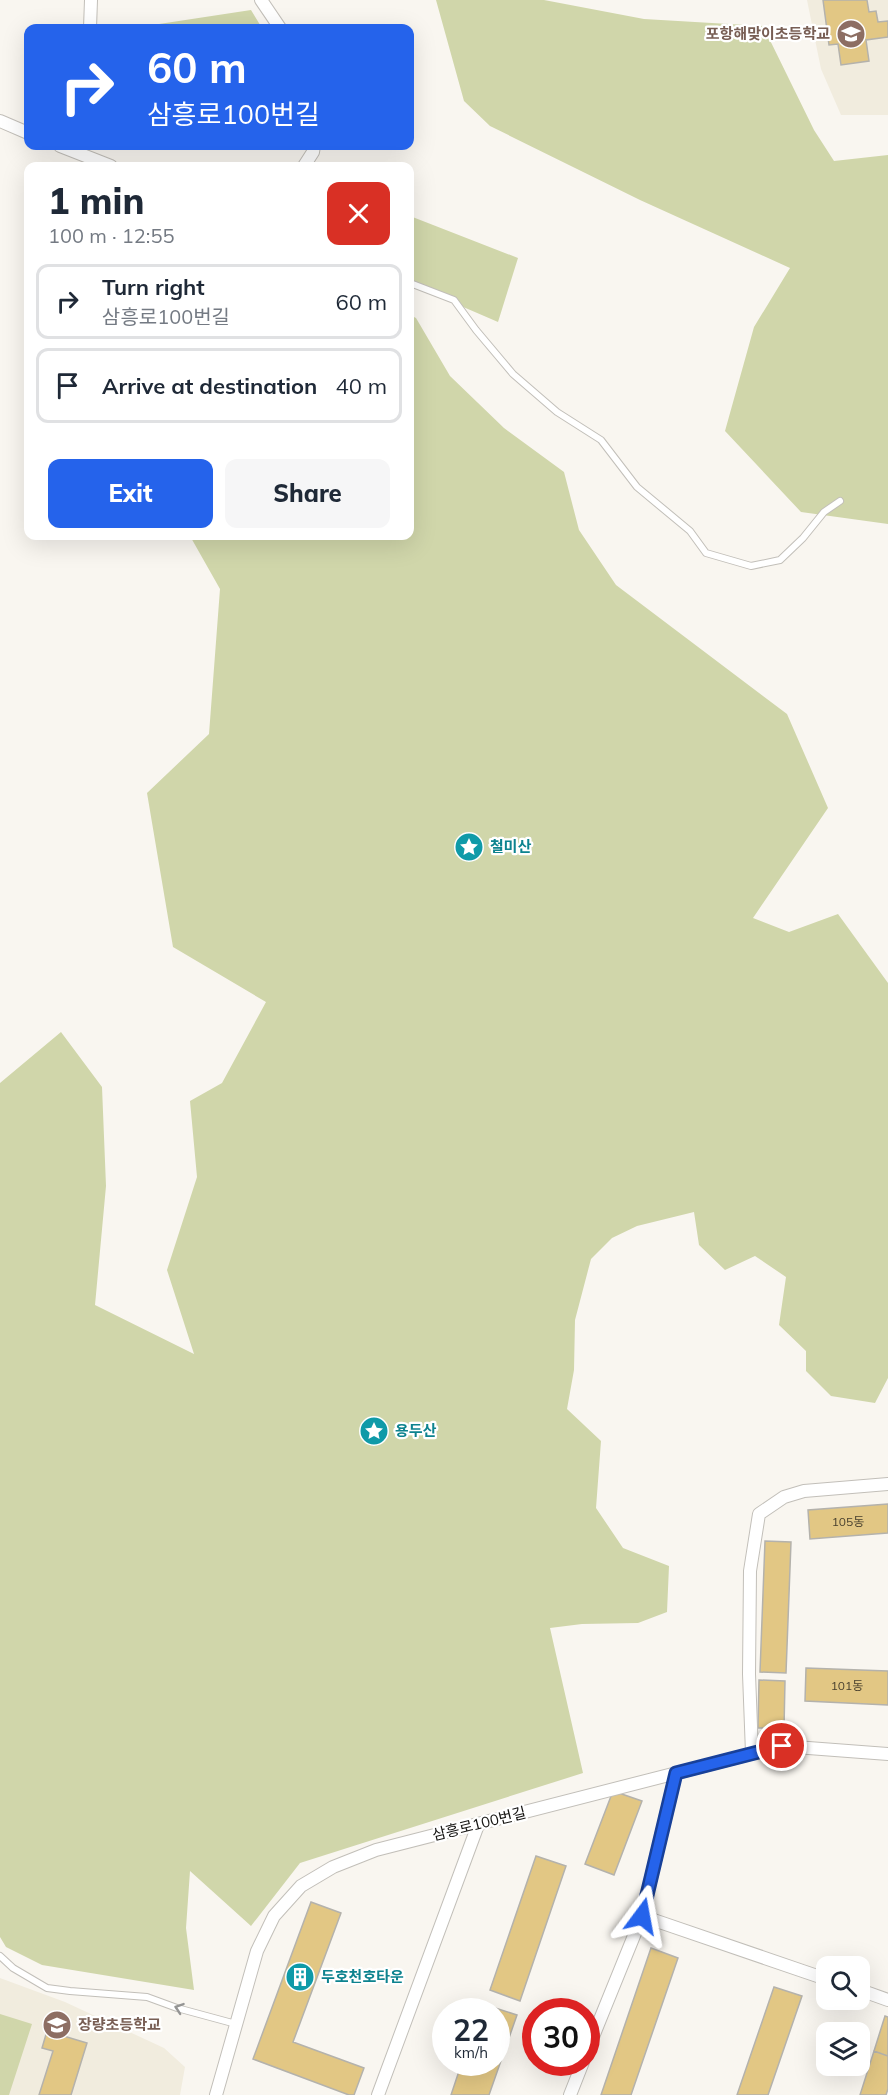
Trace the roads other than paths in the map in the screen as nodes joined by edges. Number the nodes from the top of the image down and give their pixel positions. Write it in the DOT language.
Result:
graph roads {
  1 [pos="91,0"];
  2 [pos="261,0"];
  3 [pos="90,24"];
  4 [pos="277,24"];
  5 [pos="0,121"];
  6 [pos="24,131"];
  7 [pos="87,151"];
  8 [pos="105,162"];
  9 [pos="414,285"];
  10 [pos="840,501"];
  11 [pos="888,1484"];
  12 [pos="752,1753"];
  13 [pos="888,1754"];
  14 [pos="676,1773"];
  15 [pos="478,1825"];
  16 [pos="642,1916"];
  17 [pos="0,1956"];
  18 [pos="816,1976"];
  19 [pos="870,1994"];
  20 [pos="888,2000"];
  21 [pos="600,2020"];
  22 [pos="236,2024"];
  23 [pos="577,2076"];
  24 [pos="216,2095"];
  25 [pos="378,2095"];
  26 [pos="570,2095"];
  1 -- 3 [label="street"];
  2 -- 4 [label="street"];
  5 -- 6 [label="street"];
  7 -- 8 [label="street"];
  9 -- 10 [label="lane"];
  11 -- 12 [label="street"];
  12 -- 13 [label="street, 삼흥로100번길"];
  12 -- 14 [label="street, 삼흥로100번길"];
  14 -- 15 [label="street, 삼흥로100번길"];
  14 -- 16 [label="street"];
  15 -- 22 [label="street, 삼흥로100번길"];
  15 -- 25 [label="street"];
  16 -- 18 [label="street"];
  16 -- 21 [label="street"];
  22 -- 17 [label="lane, one-way"];
  19 -- 20 [label="street"];
  22 -- 24 [label="street, 삼흥로100번길"];
  23 -- 26 [label="street"];
}
